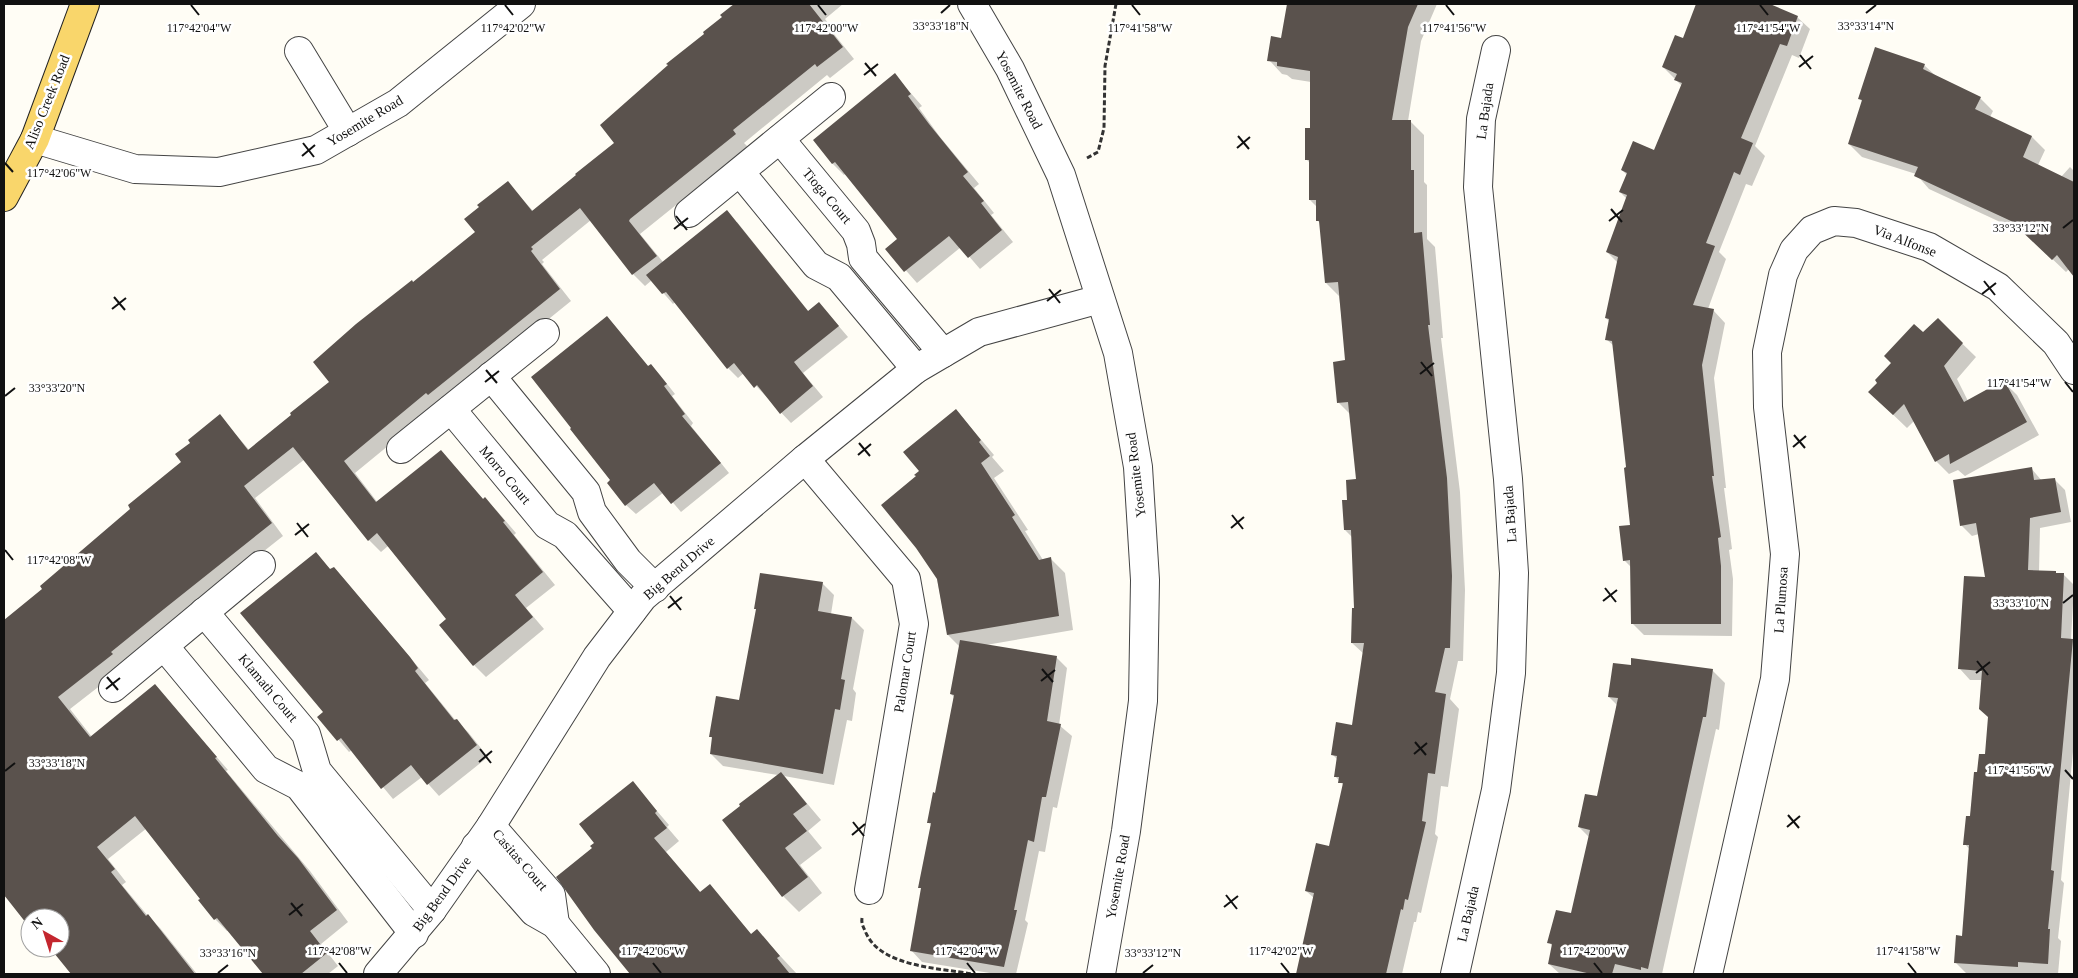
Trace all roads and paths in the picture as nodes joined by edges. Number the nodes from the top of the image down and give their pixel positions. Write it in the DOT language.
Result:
graph roads {
  1 [pos="85,4"];
  2 [pos="520,4"];
  3 [pos="972,4"];
  4 [pos="1116,4"];
  5 [pos="1496,50"];
  6 [pos="299,51"];
  7 [pos="831,97"];
  8 [pos="348,132"];
  9 [pos="35,139"];
  10 [pos="780,139"];
  11 [pos="740,172"];
  12 [pos="1061,175"];
  13 [pos="4,197"];
  14 [pos="689,213"];
  15 [pos="1812,230"];
  16 [pos="863,258"];
  17 [pos="839,277"];
  18 [pos="1100,299"];
  19 [pos="545,333"];
  20 [pos="942,353"];
  21 [pos="916,369"];
  22 [pos="2074,370"];
  23 [pos="492,376"];
  24 [pos="450,409"];
  25 [pos="401,450"];
  26 [pos="805,459"];
  27 [pos="592,512"];
  28 [pos="565,535"];
  29 [pos="261,566"];
  30 [pos="655,588"];
  31 [pos="632,610"];
  32 [pos="204,612"];
  33 [pos="164,646"];
  34 [pos="113,688"];
  35 [pos="308,779"];
  36 [pos="483,836"];
  37 [pos="869,890"];
  38 [pos="432,910"];
  39 [pos="414,934"];
  40 [pos="378,974"];
  41 [pos="596,974"];
  42 [pos="972,974"];
  43 [pos="1101,974"];
  44 [pos="1455,974"];
  45 [pos="1708,974"];
  1 -- 9 [label="main road, Aliso Creek Road"];
  2 -- 8 [label="street, Yosemite Road"];
  3 -- 12 [label="street, Yosemite Road"];
  4 -- 12 [label="path"];
  5 -- 44 [label="street, La Bajada"];
  6 -- 8 [label="street"];
  7 -- 10 [label="street"];
  8 -- 9 [label="street, Yosemite Road"];
  9 -- 13 [label="main road, Aliso Creek Road"];
  10 -- 11 [label="street"];
  10 -- 16 [label="street, Tioga Court"];
  11 -- 14 [label="street"];
  11 -- 17 [label="street"];
  12 -- 18 [label="street, Yosemite Road"];
  15 -- 22 [label="street, Via Alfonse"];
  15 -- 45 [label="street, La Plumosa"];
  16 -- 17 [label="street"];
  16 -- 20 [label="street, Tioga Court"];
  17 -- 21 [label="street"];
  18 -- 20 [label="street, Big Bend Drive"];
  18 -- 43 [label="street, Yosemite Road"];
  19 -- 23 [label="street"];
  20 -- 21 [label="street, Big Bend Drive"];
  21 -- 26 [label="street, Big Bend Drive"];
  23 -- 24 [label="street"];
  23 -- 27 [label="street"];
  24 -- 25 [label="street"];
  24 -- 28 [label="street, Morro Court"];
  26 -- 30 [label="street, Big Bend Drive"];
  26 -- 37 [label="street, Palomar Court"];
  27 -- 28 [label="street"];
  27 -- 30 [label="street"];
  28 -- 31 [label="street, Morro Court"];
  29 -- 32 [label="street"];
  30 -- 31 [label="street, Big Bend Drive"];
  31 -- 36 [label="street, Big Bend Drive"];
  32 -- 33 [label="street"];
  32 -- 35 [label="street, Klamath Court"];
  33 -- 34 [label="street"];
  33 -- 35 [label="street, Klamath Court"];
  35 -- 38 [label="street, Klamath Court"];
  35 -- 39 [label="street, Klamath Court"];
  36 -- 38 [label="street, Big Bend Drive"];
  36 -- 41 [label="street, Casitas Court"];
  37 -- 42 [label="path"];
  38 -- 39 [label="street, Big Bend Drive"];
  39 -- 40 [label="street, Big Bend Drive"];
}
